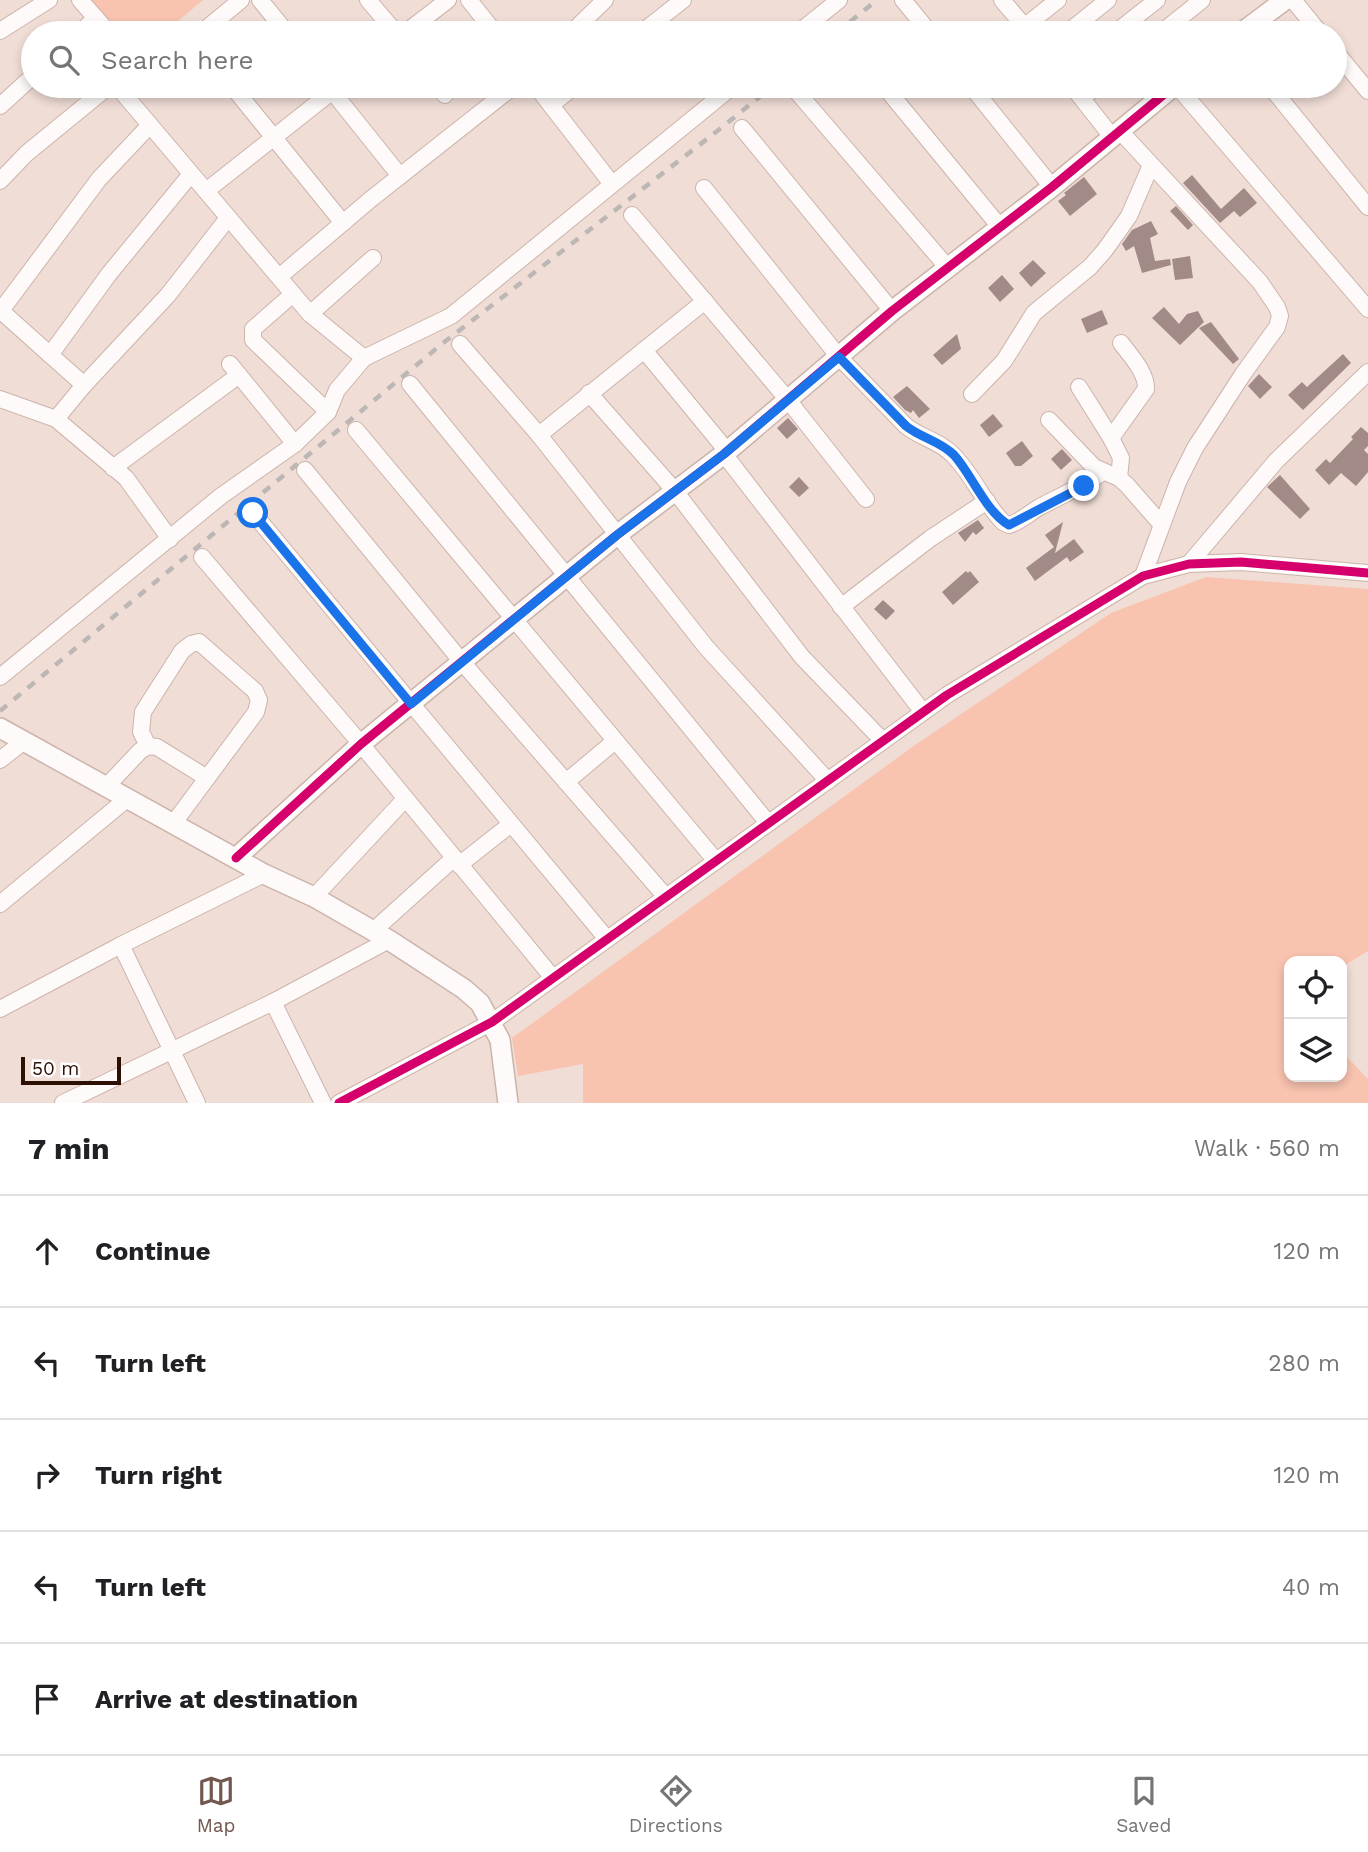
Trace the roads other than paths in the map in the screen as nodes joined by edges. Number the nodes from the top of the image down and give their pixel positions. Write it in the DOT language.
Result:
graph roads {
  1 [pos="49,0"];
  2 [pos="80,0"];
  3 [pos="241,0"];
  4 [pos="260,0"];
  5 [pos="368,0"];
  6 [pos="447,0"];
  7 [pos="469,0"];
  8 [pos="605,0"];
  9 [pos="682,0"];
  10 [pos="839,0"];
  11 [pos="903,0"];
  12 [pos="1058,0"];
  13 [pos="1108,0"];
  14 [pos="1157,0"];
  15 [pos="1202,0"];
  16 [pos="1285,0"];
  17 [pos="1293,0"];
  18 [pos="1007,2"];
  19 [pos="96,18"];
  20 [pos="93,21"];
  21 [pos="99,21"];
  22 [pos="216,21"];
  23 [pos="277,21"];
  24 [pos="386,21"];
  25 [pos="420,21"];
  26 [pos="486,21"];
  27 [pos="583,21"];
  28 [pos="656,21"];
  29 [pos="813,21"];
  30 [pos="920,21"];
  31 [pos="1021,21"];
  32 [pos="1036,21"];
  33 [pos="1082,21"];
  34 [pos="1130,21"];
  35 [pos="1176,21"];
  36 [pos="1257,21"];
  37 [pos="1310,21"];
  38 [pos="0,31"];
  39 [pos="1347,66"];
  40 [pos="21,87"];
  41 [pos="1368,91"];
  42 [pos="93,98"];
  43 [pos="133,98"];
  44 [pos="242,98"];
  45 [pos="320,98"];
  46 [pos="341,98"];
  47 [pos="499,98"];
  48 [pos="545,98"];
  49 [pos="560,98"];
  50 [pos="718,98"];
  51 [pos="802,98"];
  52 [pos="894,98"];
  53 [pos="981,98"];
  54 [pos="1082,98"];
  55 [pos="1161,98"];
  56 [pos="1186,98"];
  57 [pos="1280,98"];
  58 [pos="551,105"];
  59 [pos="0,106"];
  60 [pos="150,125"];
  61 [pos="742,128"];
  62 [pos="1116,135"];
  63 [pos="273,137"];
  64 [pos="1151,164"];
  65 [pos="191,174"];
  66 [pos="400,176"];
  67 [pos="0,181"];
  68 [pos="612,184"];
  69 [pos="1052,187"];
  70 [pos="704,188"];
  71 [pos="206,191"];
  72 [pos="1368,207"];
  73 [pos="632,215"];
  74 [pos="228,218"];
  75 [pos="343,223"];
  76 [pos="1000,228"];
  77 [pos="373,258"];
  78 [pos="948,268"];
  79 [pos="279,277"];
  80 [pos="293,294"];
  81 [pos="705,301"];
  82 [pos="1368,309"];
  83 [pos="892,311"];
  84 [pos="1,312"];
  85 [pos="310,314"];
  86 [pos="1121,343"];
  87 [pos="460,344"];
  88 [pos="643,350"];
  89 [pos="50,355"];
  90 [pos="839,357"];
  91 [pos="364,358"];
  92 [pos="1368,372"];
  93 [pos="410,384"];
  94 [pos="84,385"];
  95 [pos="1079,387"];
  96 [pos="589,394"];
  97 [pos="972,394"];
  98 [pos="0,399"];
  99 [pos="788,400"];
  100 [pos="328,412"];
  101 [pos="56,419"];
  102 [pos="1049,420"];
  103 [pos="356,430"];
  104 [pos="539,435"];
  105 [pos="1111,438"];
  106 [pos="295,444"];
  107 [pos="726,452"];
  108 [pos="113,468"];
  109 [pos="305,470"];
  110 [pos="1111,475"];
  111 [pos="675,491"];
  112 [pos="866,499"];
  113 [pos="987,501"];
  114 [pos="253,513"];
  115 [pos="1161,524"];
  116 [pos="617,535"];
  117 [pos="170,539"];
  118 [pos="202,557"];
  119 [pos="1189,564"];
  120 [pos="1368,573"];
  121 [pos="567,576"];
  122 [pos="1143,576"];
  123 [pos="841,607"];
  124 [pos="514,621"];
  125 [pos="462,662"];
  126 [pos="0,677"];
  127 [pos="411,704"];
  128 [pos="923,712"];
  129 [pos="0,728"];
  130 [pos="615,741"];
  131 [pos="883,741"];
  132 [pos="23,742"];
  133 [pos="361,744"];
  134 [pos="148,746"];
  135 [pos="0,760"];
  136 [pos="207,778"];
  137 [pos="828,781"];
  138 [pos="566,782"];
  139 [pos="107,786"];
  140 [pos="128,798"];
  141 [pos="405,799"];
  142 [pos="768,823"];
  143 [pos="173,824"];
  144 [pos="511,824"];
  145 [pos="236,858"];
  146 [pos="456,861"];
  147 [pos="716,861"];
  148 [pos="264,874"];
  149 [pos="314,897"];
  150 [pos="666,897"];
  151 [pos="0,904"];
  152 [pos="381,936"];
  153 [pos="607,939"];
  154 [pos="121,945"];
  155 [pos="552,978"];
  156 [pos="273,1002"];
  157 [pos="0,1009"];
  158 [pos="492,1022"];
  159 [pos="173,1052"];
  160 [pos="63,1103"];
  161 [pos="197,1103"];
  162 [pos="323,1103"];
  163 [pos="339,1103"];
  164 [pos="508,1103"];
  1 -- 38 [label="street"];
  2 -- 19 [label="street"];
  3 -- 22 [label="street"];
  4 -- 23 [label="street"];
  5 -- 24 [label="street"];
  6 -- 25 [label="street"];
  7 -- 26 [label="street"];
  8 -- 27 [label="street"];
  9 -- 28 [label="street"];
  10 -- 29 [label="street"];
  11 -- 30 [label="street"];
  12 -- 32 [label="street"];
  13 -- 33 [label="street"];
  14 -- 34 [label="street"];
  15 -- 35 [label="street"];
  16 -- 36 [label="street"];
  17 -- 37 [label="street"];
  18 -- 31 [label="street"];
  19 -- 20 [label="street"];
  19 -- 21 [label="street"];
  39 -- 41 [label="street"];
  40 -- 59 [label="street"];
  42 -- 67 [label="street"];
  43 -- 60 [label="street"];
  44 -- 63 [label="street"];
  45 -- 63 [label="street"];
  46 -- 66 [label="street"];
  47 -- 66 [label="street"];
  48 -- 58 [label="street"];
  49 -- 58 [label="street"];
  50 -- 68 [label="street"];
  51 -- 78 [label="street"];
  52 -- 76 [label="street"];
  53 -- 69 [label="street"];
  54 -- 62 [label="street"];
  55 -- 62 [label="street"];
  56 -- 82 [label="street"];
  57 -- 72 [label="street"];
  58 -- 68 [label="street"];
  60 -- 65 [label="street"];
  60 -- 84 [label="street"];
  61 -- 83 [label="street"];
  62 -- 64 [label="street"];
  62 -- 69 [label="street"];
  63 -- 71 [label="street"];
  63 -- 75 [label="street"];
  64 -- 97 [label="street"];
  64 -- 115 [label="street"];
  65 -- 71 [label="street"];
  65 -- 89 [label="street"];
  66 -- 75 [label="street"];
  68 -- 91 [label="street"];
  69 -- 76 [label="street"];
  70 -- 90 [label="street"];
  71 -- 74 [label="street"];
  73 -- 81 [label="street"];
  74 -- 79 [label="street"];
  74 -- 94 [label="street"];
  75 -- 79 [label="street"];
  76 -- 78 [label="street"];
  77 -- 85 [label="street"];
  78 -- 83 [label="street"];
  79 -- 80 [label="street"];
  80 -- 85 [label="street"];
  80 -- 100 [label="street"];
  81 -- 88 [label="street"];
  81 -- 99 [label="street"];
  83 -- 90 [label="street"];
  84 -- 89 [label="street"];
  85 -- 91 [label="street"];
  86 -- 105 [label="street"];
  87 -- 104 [label="street"];
  88 -- 96 [label="street"];
  88 -- 107 [label="street"];
  89 -- 94 [label="street"];
  90 -- 99 [label="street"];
  90 -- 113 [label="street"];
  91 -- 100 [label="street"];
  92 -- 119 [label="street"];
  93 -- 121 [label="street"];
  94 -- 101 [label="street"];
  95 -- 105 [label="street"];
  96 -- 104 [label="street"];
  96 -- 111 [label="street"];
  98 -- 101 [label="street"];
  99 -- 107 [label="street"];
  99 -- 112 [label="street"];
  100 -- 106 [label="street"];
  101 -- 108 [label="street"];
  102 -- 110 [label="street"];
  103 -- 124 [label="street"];
  104 -- 116 [label="street"];
  105 -- 110 [label="street"];
  106 -- 108 [label="street"];
  106 -- 117 [label="street"];
  107 -- 111 [label="street"];
  107 -- 123 [label="street"];
  108 -- 117 [label="street"];
  109 -- 125 [label="street"];
  110 -- 113 [label="street"];
  110 -- 115 [label="street"];
  111 -- 116 [label="street"];
  111 -- 131 [label="street"];
  113 -- 123 [label="street"];
  114 -- 127 [label="street"];
  115 -- 122 [label="street"];
  116 -- 121 [label="street"];
  116 -- 137 [label="street"];
  117 -- 126 [label="street"];
  118 -- 133 [label="street"];
  119 -- 120 [label="street"];
  119 -- 122 [label="street"];
  121 -- 124 [label="street"];
  121 -- 142 [label="street"];
  122 -- 128 [label="street"];
  123 -- 128 [label="street"];
  124 -- 125 [label="street"];
  124 -- 130 [label="street"];
  125 -- 127 [label="street"];
  125 -- 138 [label="street"];
  127 -- 133 [label="street"];
  127 -- 144 [label="street"];
  128 -- 131 [label="street"];
  129 -- 132 [label="street"];
  130 -- 138 [label="street"];
  130 -- 147 [label="street"];
  131 -- 137 [label="street"];
  132 -- 135 [label="street"];
  132 -- 139 [label="street"];
  133 -- 141 [label="street"];
  133 -- 145 [label="street"];
  134 -- 136 [label="street"];
  134 -- 136 [label="street"];
  134 -- 139 [label="street"];
  136 -- 143 [label="street"];
  137 -- 142 [label="street"];
  138 -- 150 [label="street"];
  139 -- 140 [label="street"];
  140 -- 143 [label="street"];
  140 -- 151 [label="street"];
  141 -- 146 [label="street"];
  141 -- 149 [label="street"];
  142 -- 147 [label="street"];
  143 -- 145 [label="street"];
  144 -- 146 [label="street"];
  144 -- 153 [label="street"];
  145 -- 148 [label="street"];
  146 -- 152 [label="street"];
  146 -- 155 [label="street"];
  147 -- 150 [label="street"];
  148 -- 149 [label="street"];
  148 -- 154 [label="street"];
  149 -- 152 [label="street"];
  150 -- 153 [label="street"];
  152 -- 156 [label="street"];
  152 -- 158 [label="street"];
  153 -- 155 [label="street"];
  154 -- 157 [label="street"];
  154 -- 159 [label="street"];
  155 -- 158 [label="street"];
  156 -- 159 [label="street"];
  156 -- 162 [label="street"];
  158 -- 163 [label="street"];
  158 -- 164 [label="street"];
  159 -- 160 [label="street"];
  159 -- 161 [label="street"];
}
